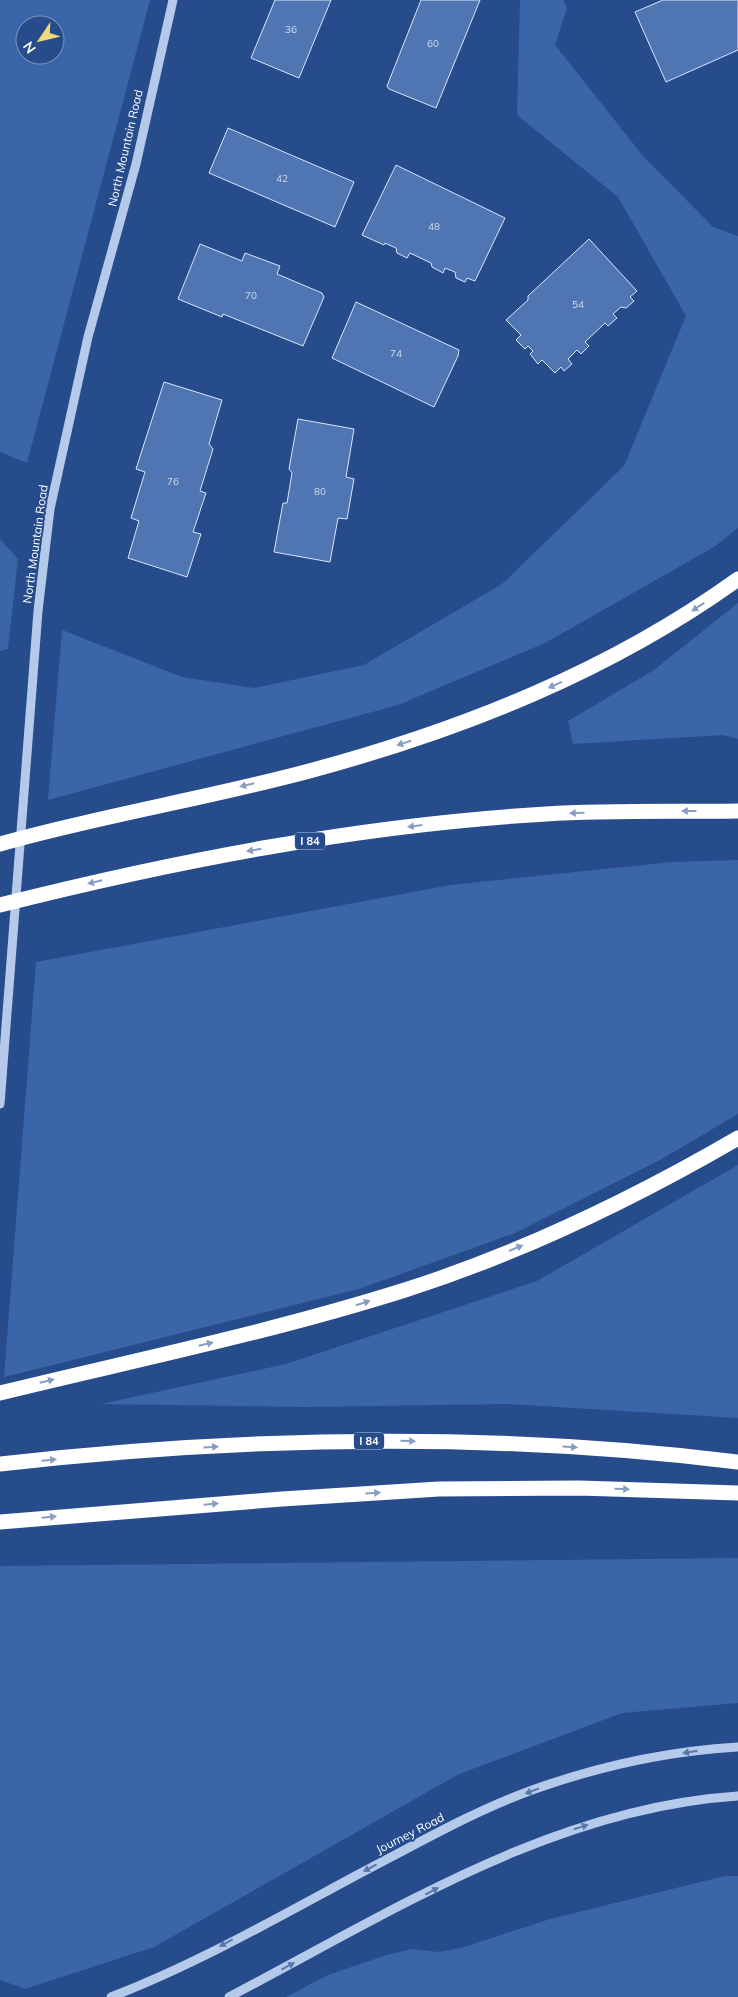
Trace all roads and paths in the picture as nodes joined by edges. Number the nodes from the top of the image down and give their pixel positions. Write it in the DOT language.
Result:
graph roads {
  1 [pos="173,0"];
  2 [pos="738,579"];
  3 [pos="738,811"];
  4 [pos="0,844"];
  5 [pos="0,905"];
  6 [pos="0,1104"];
  7 [pos="738,1138"];
  8 [pos="0,1393"];
  9 [pos="738,1462"];
  10 [pos="0,1464"];
  11 [pos="738,1493"];
  12 [pos="0,1522"];
  13 [pos="738,1746"];
  14 [pos="738,1796"];
  15 [pos="112,1997"];
  16 [pos="229,1997"];
  1 -- 6 [label="street, North Mountain Road"];
  2 -- 4 [label="highway, one-way"];
  3 -- 5 [label="highway, I 84, one-way"];
  8 -- 7 [label="highway, one-way"];
  10 -- 9 [label="highway, I 84, one-way"];
  12 -- 11 [label="highway, one-way"];
  13 -- 15 [label="street, Journey Road, one-way"];
  16 -- 14 [label="street, one-way"];
}
